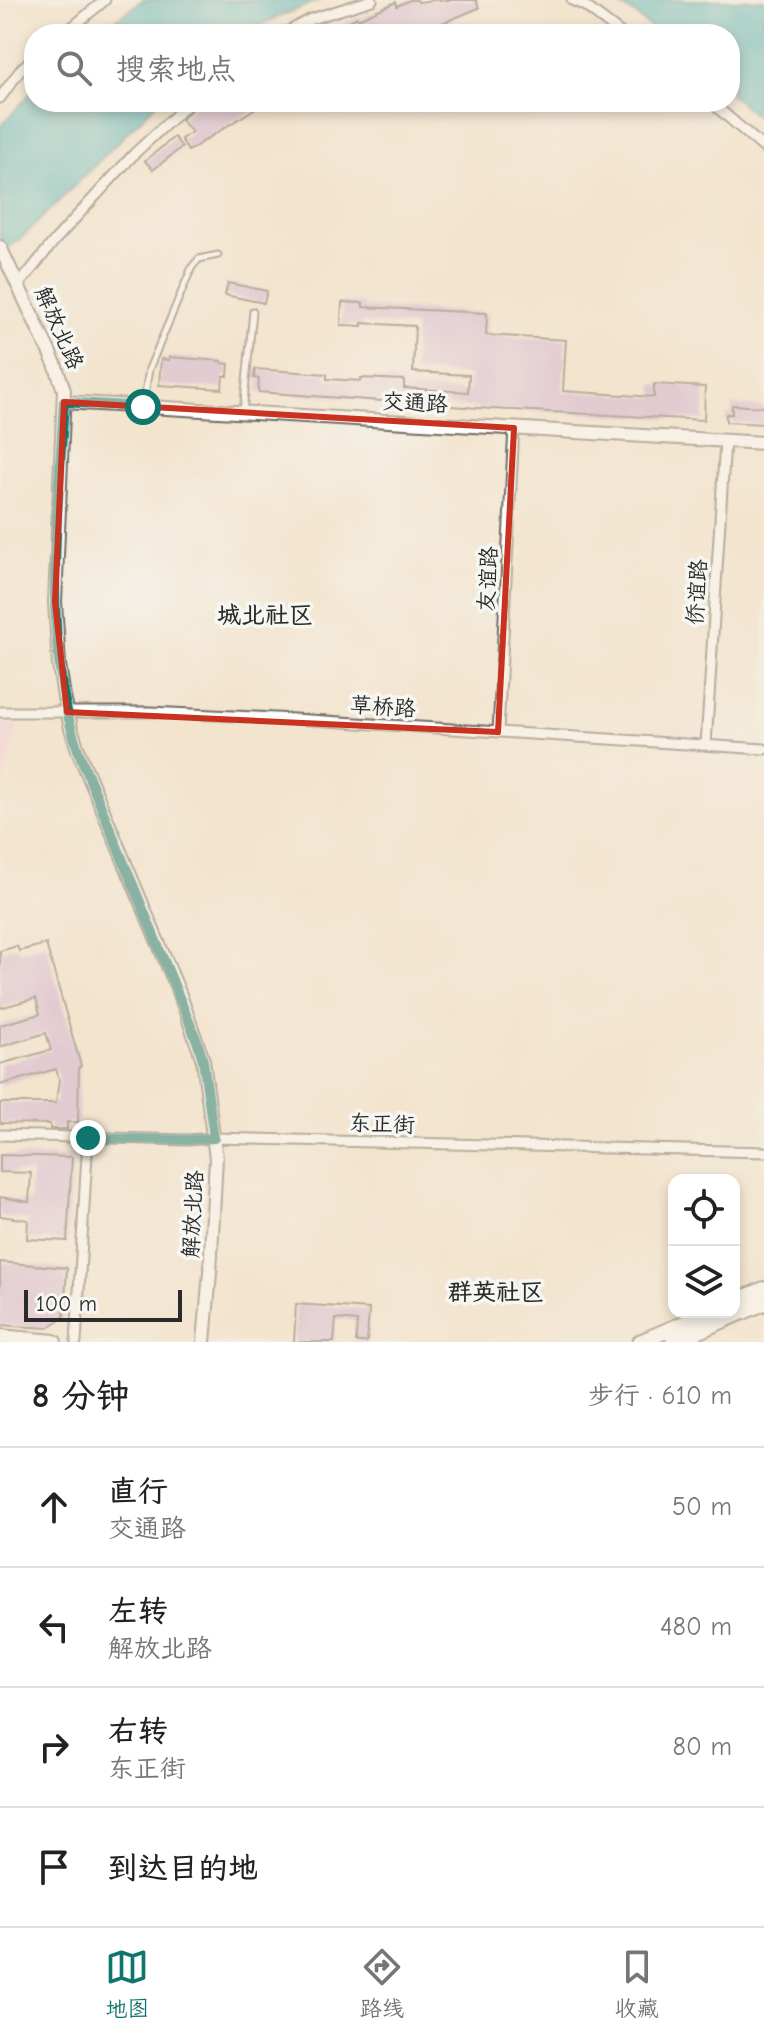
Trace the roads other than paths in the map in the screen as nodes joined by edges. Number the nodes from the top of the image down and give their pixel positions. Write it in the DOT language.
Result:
graph roads {
  1 [pos="105,0"];
  2 [pos="372,0"];
  3 [pos="572,0"];
  4 [pos="76,24"];
  5 [pos="302,24"];
  6 [pos="609,24"];
  7 [pos="24,66"];
  8 [pos="0,98"];
  9 [pos="179,112"];
  10 [pos="723,112"];
  11 [pos="764,148"];
  12 [pos="0,247"];
  13 [pos="218,255"];
  14 [pos="6,267"];
  15 [pos="18,286"];
  16 [pos="253,311"];
  17 [pos="64,402"];
  18 [pos="143,407"];
  19 [pos="243,412"];
  20 [pos="514,428"];
  21 [pos="725,441"];
  22 [pos="764,443"];
  23 [pos="0,712"];
  24 [pos="67,712"];
  25 [pos="498,732"];
  26 [pos="706,745"];
  27 [pos="764,749"];
  28 [pos="0,1135"];
  29 [pos="88,1138"];
  30 [pos="214,1138"];
  31 [pos="764,1152"];
  32 [pos="764,1289"];
  33 [pos="740,1299"];
  34 [pos="764,1303"];
  35 [pos="696,1318"];
  36 [pos="0,1337"];
  37 [pos="54,1342"];
  38 [pos="76,1342"];
  39 [pos="204,1342"];
  40 [pos="640,1342"];
  41 [pos="673,1342"];
  1 -- 4 [label="street"];
  2 -- 5 [label="street"];
  3 -- 6 [label="street"];
  7 -- 8 [label="street"];
  9 -- 15 [label="street"];
  10 -- 11 [label="street"];
  12 -- 14 [label="street, 解放北路"];
  13 -- 18 [label="lane"];
  14 -- 15 [label="street, 解放北路"];
  15 -- 17 [label="street, 解放北路"];
  16 -- 19 [label="lane"];
  17 -- 18 [label="street, 交通路"];
  17 -- 24 [label="street, 解放北路"];
  18 -- 19 [label="street, 交通路"];
  19 -- 20 [label="street, 交通路"];
  20 -- 21 [label="street, 交通路"];
  20 -- 25 [label="street, 友谊路"];
  21 -- 22 [label="street, 交通路"];
  21 -- 26 [label="street, 侨谊路"];
  23 -- 24 [label="street, 草桥路"];
  24 -- 25 [label="street, 草桥路"];
  24 -- 30 [label="street, 解放北路"];
  25 -- 26 [label="street, 草桥路"];
  26 -- 27 [label="street, 草桥路"];
  28 -- 29 [label="street, 东正街"];
  29 -- 30 [label="street, 东正街"];
  29 -- 38 [label="street"];
  30 -- 31 [label="street, 东正街"];
  30 -- 39 [label="street, 解放北路"];
  32 -- 33 [label="main road"];
  34 -- 41 [label="main road"];
  35 -- 40 [label="main road"];
  36 -- 37 [label="main road"];
}
